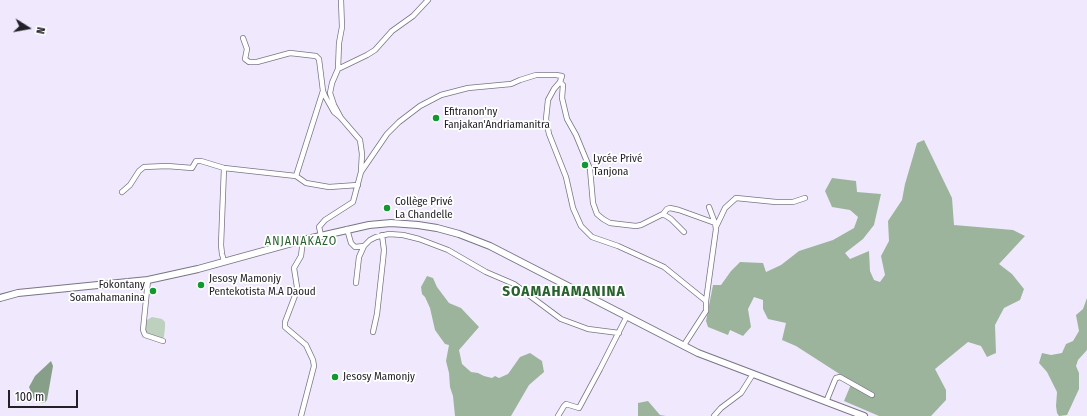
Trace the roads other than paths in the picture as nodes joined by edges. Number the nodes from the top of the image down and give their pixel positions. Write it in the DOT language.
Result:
graph roads {
  1 [pos="341,0"];
  2 [pos="428,0"];
  3 [pos="243,38"];
  4 [pos="338,69"];
  5 [pos="560,82"];
  6 [pos="323,91"];
  7 [pos="341,118"];
  8 [pos="224,168"];
  9 [pos="361,172"];
  10 [pos="296,176"];
  11 [pos="358,185"];
  12 [pos="122,192"];
  13 [pos="805,198"];
  14 [pos="709,207"];
  15 [pos="663,214"];
  16 [pos="715,225"];
  17 [pos="348,229"];
  18 [pos="684,232"];
  19 [pos="321,235"];
  20 [pos="382,235"];
  21 [pos="303,240"];
  22 [pos="364,246"];
  23 [pos="224,261"];
  24 [pos="148,280"];
  25 [pos="356,283"];
  26 [pos="0,298"];
  27 [pos="706,301"];
  28 [pos="627,316"];
  29 [pos="373,332"];
  30 [pos="619,333"];
  31 [pos="163,341"];
  32 [pos="684,345"];
  33 [pos="753,374"];
  34 [pos="872,395"];
  35 [pos="826,402"];
  36 [pos="301,416"];
  37 [pos="558,416"];
  38 [pos="714,416"];
  39 [pos="864,416"];
  1 -- 4 [label="street"];
  2 -- 4 [label="street"];
  3 -- 6 [label="street"];
  4 -- 7 [label="street"];
  5 -- 9 [label="street"];
  5 -- 15 [label="street"];
  5 -- 27 [label="street"];
  6 -- 7 [label="street"];
  6 -- 10 [label="street"];
  7 -- 9 [label="street"];
  8 -- 10 [label="street"];
  8 -- 12 [label="street"];
  8 -- 23 [label="street"];
  9 -- 11 [label="street"];
  10 -- 11 [label="street"];
  11 -- 19 [label="street"];
  13 -- 16 [label="street"];
  14 -- 16 [label="street"];
  15 -- 16 [label="street"];
  15 -- 18 [label="street"];
  16 -- 27 [label="street"];
  17 -- 19 [label="main road"];
  17 -- 22 [label="street"];
  17 -- 28 [label="main road"];
  19 -- 21 [label="main road"];
  20 -- 22 [label="street"];
  20 -- 29 [label="street"];
  20 -- 30 [label="street"];
  21 -- 23 [label="main road"];
  21 -- 36 [label="street"];
  22 -- 25 [label="street"];
  23 -- 24 [label="main road"];
  24 -- 26 [label="main road"];
  24 -- 31 [label="street"];
  27 -- 32 [label="street"];
  28 -- 30 [label="street"];
  28 -- 32 [label="main road"];
  30 -- 37 [label="street"];
  32 -- 33 [label="main road"];
  33 -- 35 [label="main road"];
  33 -- 38 [label="street"];
  34 -- 35 [label="street"];
  35 -- 39 [label="main road"];
}
